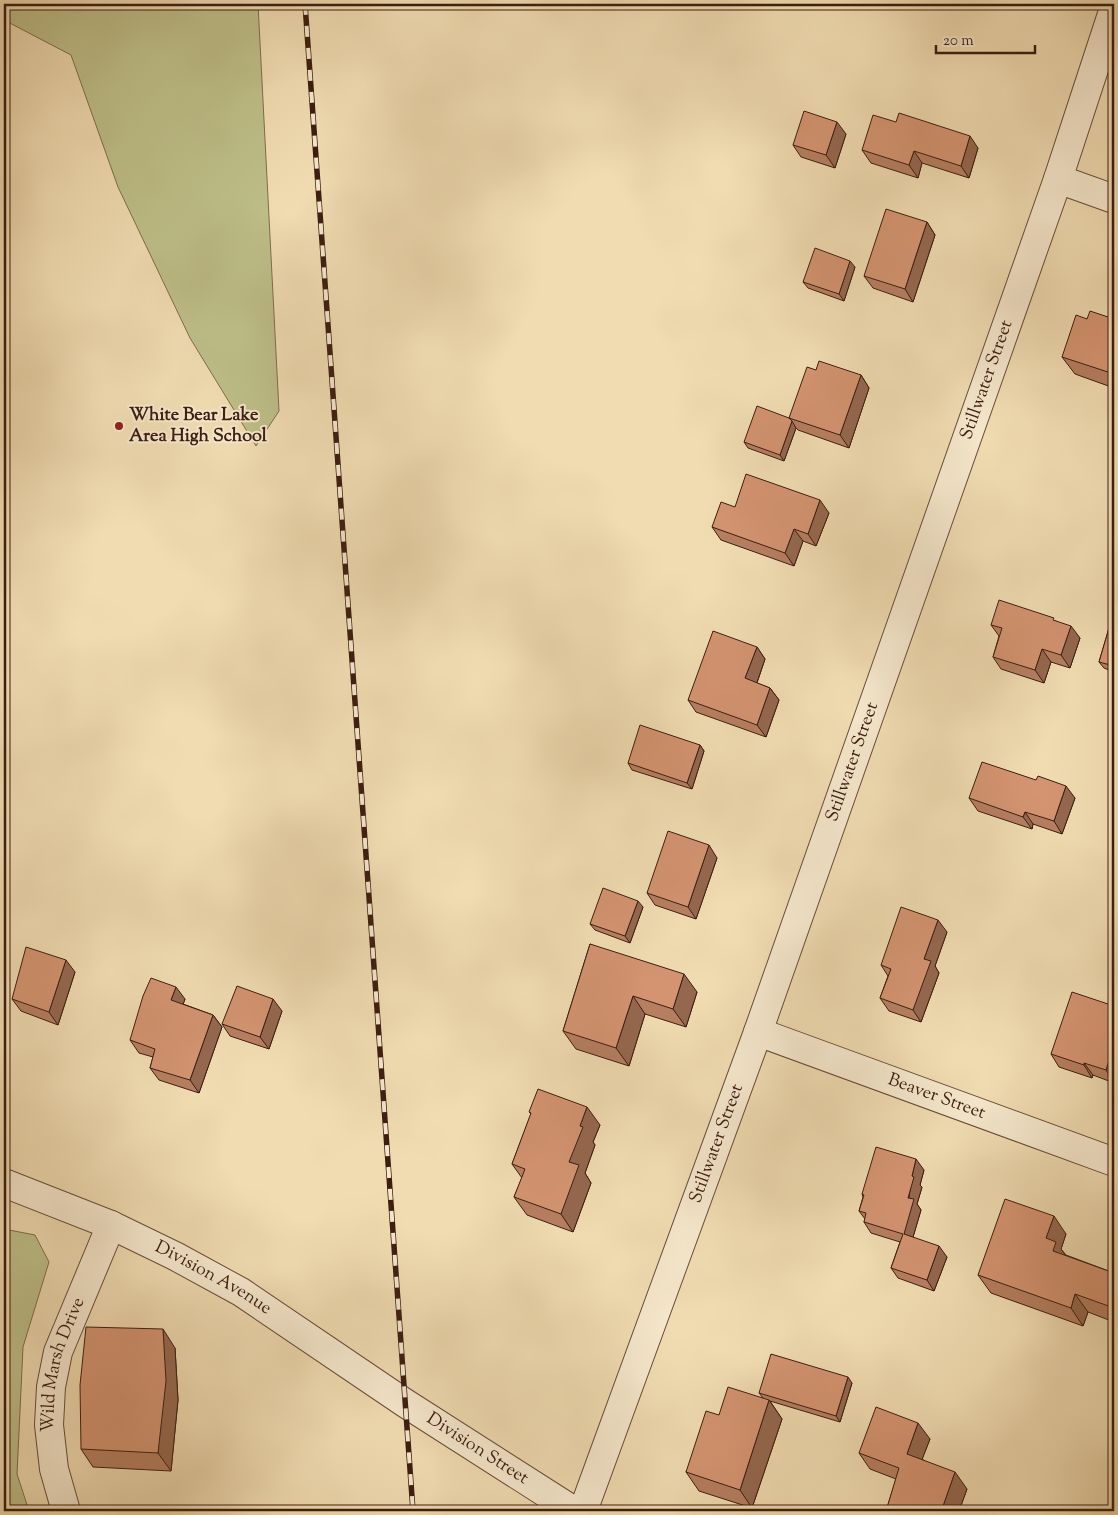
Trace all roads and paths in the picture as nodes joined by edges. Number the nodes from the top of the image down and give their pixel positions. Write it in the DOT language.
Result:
graph roads {
  1 [pos="1114,8"];
  2 [pos="1058,179"];
  3 [pos="1114,199"];
  4 [pos="758,1032"];
  5 [pos="1114,1162"];
  6 [pos="4,1183"];
  7 [pos="111,1225"];
  8 [pos="405,1403"];
  9 [pos="66,1511"];
  10 [pos="574,1511"];
  11 [pos="582,1511"];
  1 -- 2 [label="street, Stillwater Street"];
  2 -- 3 [label="street"];
  2 -- 4 [label="street, Stillwater Street"];
  4 -- 5 [label="street, Beaver Street"];
  4 -- 11 [label="street, Stillwater Street"];
  6 -- 7 [label="street, Division Avenue"];
  7 -- 8 [label="street, Division Avenue"];
  7 -- 9 [label="street, Wild Marsh Drive"];
  8 -- 10 [label="street, Division Street"];
}
